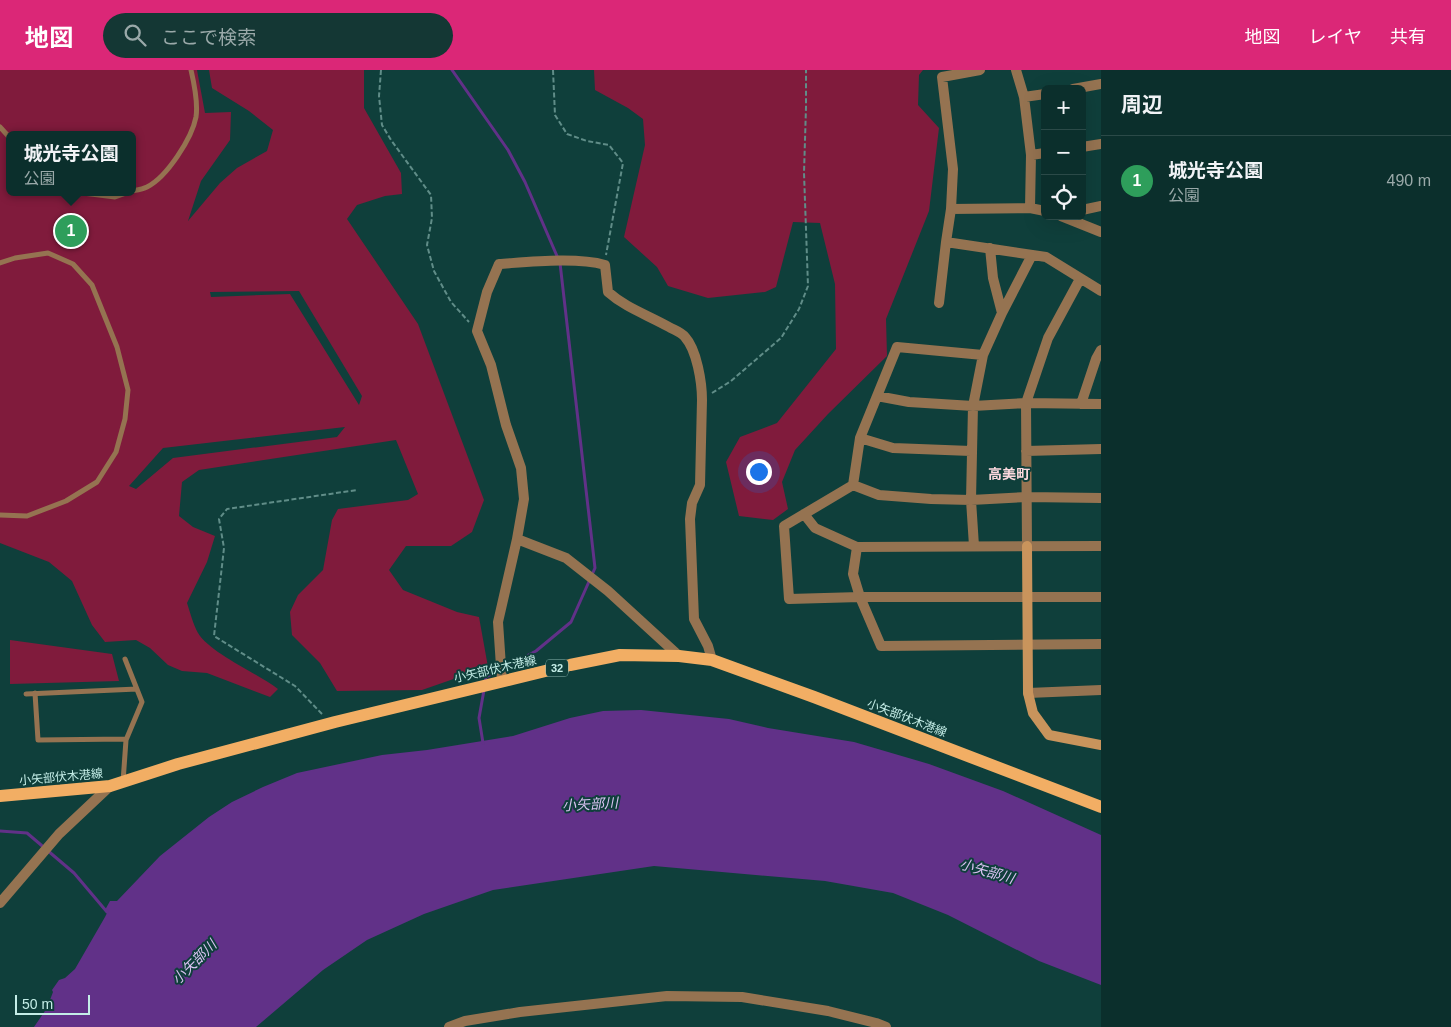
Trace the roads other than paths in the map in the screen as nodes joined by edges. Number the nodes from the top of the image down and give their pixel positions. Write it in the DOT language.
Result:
graph roads {
  1 [pos="191,70"];
  2 [pos="980,70"];
  3 [pos="1016,70"];
  4 [pos="1101,84"];
  5 [pos="1086,87"];
  6 [pos="1041,95"];
  7 [pos="1024,97"];
  8 [pos="1101,144"];
  9 [pos="1086,146"];
  10 [pos="1041,154"];
  11 [pos="1031,155"];
  12 [pos="136,190"];
  13 [pos="1101,206"];
  14 [pos="1030,208"];
  15 [pos="951,209"];
  16 [pos="1086,209"];
  17 [pos="1041,211"];
  18 [pos="1072,220"];
  19 [pos="1101,232"];
  20 [pos="946,242"];
  21 [pos="990,248"];
  22 [pos="1032,255"];
  23 [pos="0,263"];
  24 [pos="1080,279"];
  25 [pos="1101,291"];
  26 [pos="939,303"];
  27 [pos="1002,312"];
  28 [pos="1101,350"];
  29 [pos="983,355"];
  30 [pos="877,396"];
  31 [pos="1026,403"];
  32 [pos="1081,404"];
  33 [pos="1101,404"];
  34 [pos="973,406"];
  35 [pos="860,438"];
  36 [pos="971,450"];
  37 [pos="1101,450"];
  38 [pos="1026,451"];
  39 [pos="853,486"];
  40 [pos="1027,497"];
  41 [pos="1101,498"];
  42 [pos="970,500"];
  43 [pos="804,514"];
  44 [pos="0,515"];
  45 [pos="517,539"];
  46 [pos="974,546"];
  47 [pos="1027,546"];
  48 [pos="1101,546"];
  49 [pos="857,548"];
  50 [pos="1028,596"];
  51 [pos="860,597"];
  52 [pos="1101,597"];
  53 [pos="1028,644"];
  54 [pos="1101,644"];
  55 [pos="679,656"];
  56 [pos="125,659"];
  57 [pos="712,660"];
  58 [pos="502,681"];
  59 [pos="137,689"];
  60 [pos="1101,690"];
  61 [pos="35,693"];
  62 [pos="1028,693"];
  63 [pos="26,694"];
  64 [pos="126,739"];
  65 [pos="1101,745"];
  66 [pos="122,782"];
  67 [pos="110,786"];
  68 [pos="0,796"];
  69 [pos="1101,807"];
  70 [pos="0,903"];
  71 [pos="448,1027"];
  72 [pos="886,1027"];
  1 -- 12 [label="lane"];
  2 -- 15 [label="street"];
  3 -- 7 [label="street"];
  4 -- 5 [label="street"];
  6 -- 7 [label="street"];
  7 -- 11 [label="street"];
  8 -- 9 [label="street"];
  10 -- 11 [label="street"];
  11 -- 14 [label="street"];
  13 -- 16 [label="street"];
  14 -- 15 [label="street"];
  14 -- 17 [label="street"];
  15 -- 20 [label="street"];
  18 -- 19 [label="street"];
  20 -- 21 [label="street"];
  20 -- 26 [label="street"];
  21 -- 22 [label="street"];
  21 -- 27 [label="street"];
  22 -- 24 [label="street"];
  22 -- 27 [label="street"];
  23 -- 44 [label="lane"];
  24 -- 25 [label="street"];
  24 -- 31 [label="street"];
  27 -- 29 [label="street"];
  28 -- 32 [label="street"];
  29 -- 30 [label="street"];
  29 -- 34 [label="street"];
  30 -- 34 [label="street"];
  30 -- 35 [label="street"];
  31 -- 32 [label="street"];
  31 -- 34 [label="street"];
  31 -- 38 [label="street"];
  32 -- 33 [label="street"];
  34 -- 36 [label="street"];
  35 -- 36 [label="street"];
  35 -- 39 [label="street"];
  36 -- 42 [label="street"];
  37 -- 38 [label="street"];
  38 -- 40 [label="street"];
  39 -- 42 [label="street"];
  39 -- 43 [label="street"];
  40 -- 41 [label="street"];
  40 -- 42 [label="street"];
  40 -- 47 [label="street"];
  42 -- 46 [label="street"];
  43 -- 49 [label="street"];
  43 -- 51 [label="street"];
  45 -- 55 [label="street"];
  45 -- 57 [label="street"];
  45 -- 58 [label="street"];
  46 -- 47 [label="street"];
  46 -- 49 [label="street"];
  47 -- 48 [label="street"];
  47 -- 50 [label="street"];
  49 -- 51 [label="street"];
  50 -- 51 [label="street"];
  50 -- 52 [label="street"];
  50 -- 53 [label="street"];
  51 -- 53 [label="street"];
  53 -- 54 [label="street"];
  53 -- 62 [label="street"];
  55 -- 57 [label="main road, 小矢部伏木港線 / 32"];
  55 -- 58 [label="main road, 小矢部伏木港線 / 32"];
  56 -- 59 [label="lane"];
  57 -- 69 [label="main road, 小矢部伏木港線 / 32"];
  58 -- 66 [label="main road, 小矢部伏木港線 / 32"];
  59 -- 61 [label="lane"];
  59 -- 64 [label="lane"];
  60 -- 62 [label="street"];
  61 -- 63 [label="lane"];
  61 -- 64 [label="lane"];
  62 -- 65 [label="street"];
  64 -- 66 [label="lane"];
  66 -- 67 [label="main road, 小矢部伏木港線 / 32"];
  67 -- 68 [label="main road, 小矢部伏木港線 / 32"];
  67 -- 70 [label="street"];
  71 -- 72 [label="street"];
}
